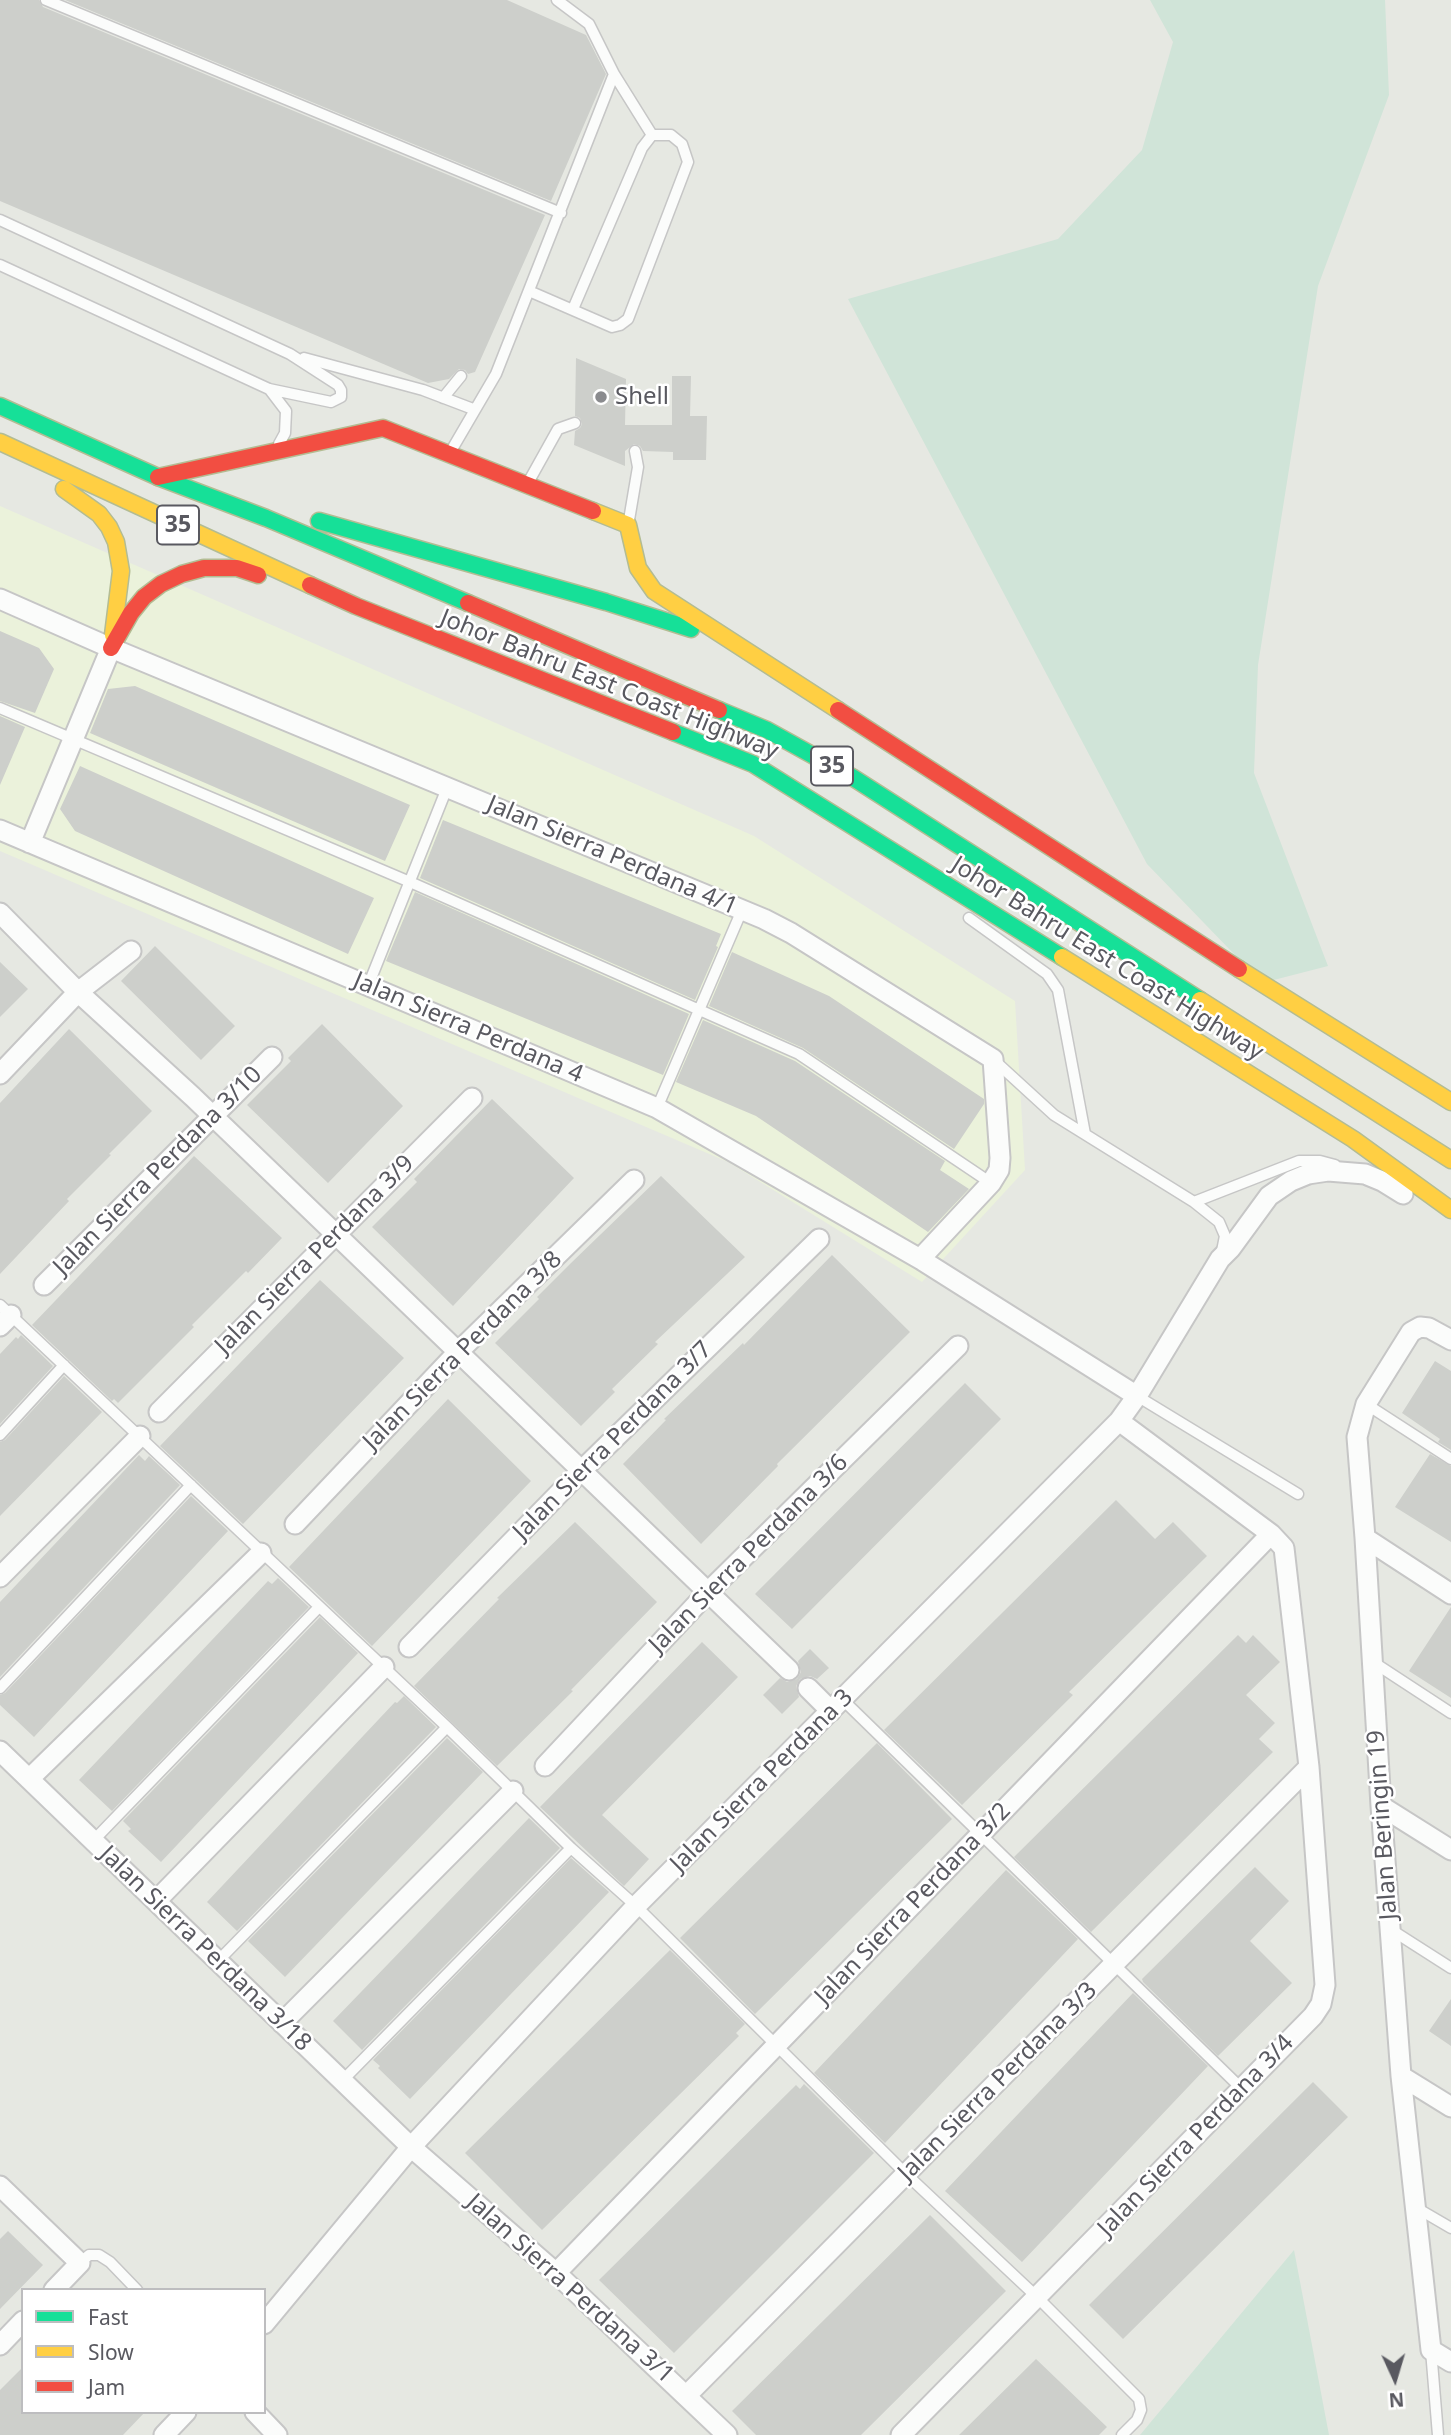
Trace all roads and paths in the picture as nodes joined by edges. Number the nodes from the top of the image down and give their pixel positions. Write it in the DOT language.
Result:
graph roads {
  1 [pos="46,0"];
  2 [pos="558,0"];
  3 [pos="614,74"];
  4 [pos="652,135"];
  5 [pos="561,213"];
  6 [pos="0,220"];
  7 [pos="0,265"];
  8 [pos="529,291"];
  9 [pos="573,309"];
  10 [pos="290,354"];
  11 [pos="461,376"];
  12 [pos="269,389"];
  13 [pos="443,398"];
  14 [pos="0,406"];
  15 [pos="473,409"];
  16 [pos="575,423"];
  17 [pos="0,443"];
  18 [pos="276,451"];
  19 [pos="635,451"];
  20 [pos="449,454"];
  21 [pos="158,477"];
  22 [pos="527,485"];
  23 [pos="628,525"];
  24 [pos="0,599"];
  25 [pos="356,607"];
  26 [pos="731,642"];
  27 [pos="111,648"];
  28 [pos="0,708"];
  29 [pos="73,740"];
  30 [pos="447,788"];
  31 [pos="0,830"];
  32 [pos="30,843"];
  33 [pos="937,879"];
  34 [pos="410,881"];
  35 [pos="953,901"];
  36 [pos="742,910"];
  37 [pos="961,911"];
  38 [pos="0,913"];
  39 [pos="131,951"];
  40 [pos="368,986"];
  41 [pos="78,992"];
  42 [pos="700,1009"];
  43 [pos="272,1057"];
  44 [pos="993,1059"];
  45 [pos="0,1074"];
  46 [pos="472,1098"];
  47 [pos="1451,1102"];
  48 [pos="657,1108"];
  49 [pos="213,1116"];
  50 [pos="1085,1134"];
  51 [pos="1451,1160"];
  52 [pos="1348,1171"];
  53 [pos="634,1180"];
  54 [pos="991,1183"];
  55 [pos="1194,1202"];
  56 [pos="1451,1210"];
  57 [pos="1451,1226"];
  58 [pos="335,1234"];
  59 [pos="819,1238"];
  60 [pos="920,1259"];
  61 [pos="1220,1259"];
  62 [pos="44,1285"];
  63 [pos="4,1315"];
  64 [pos="1451,1340"];
  65 [pos="958,1346"];
  66 [pos="458,1352"];
  67 [pos="64,1365"];
  68 [pos="1137,1396"];
  69 [pos="1366,1404"];
  70 [pos="159,1412"];
  71 [pos="1119,1421"];
  72 [pos="0,1434"];
  73 [pos="141,1436"];
  74 [pos="1451,1459"];
  75 [pos="581,1471"];
  76 [pos="191,1485"];
  77 [pos="1298,1494"];
  78 [pos="295,1524"];
  79 [pos="1271,1534"];
  80 [pos="1365,1538"];
  81 [pos="261,1553"];
  82 [pos="0,1577"];
  83 [pos="708,1592"];
  84 [pos="1451,1594"];
  85 [pos="318,1607"];
  86 [pos="409,1647"];
  87 [pos="1373,1662"];
  88 [pos="384,1667"];
  89 [pos="789,1670"];
  90 [pos="0,1688"];
  91 [pos="808,1688"];
  92 [pos="837,1706"];
  93 [pos="1451,1713"];
  94 [pos="447,1727"];
  95 [pos="0,1751"];
  96 [pos="545,1766"];
  97 [pos="1309,1768"];
  98 [pos="29,1779"];
  99 [pos="513,1791"];
  100 [pos="1381,1806"];
  101 [pos="980,1834"];
  102 [pos="93,1840"];
  103 [pos="571,1848"];
  104 [pos="1451,1850"];
  105 [pos="156,1901"];
  106 [pos="636,1906"];
  107 [pos="1390,1929"];
  108 [pos="218,1961"];
  109 [pos="1114,1964"];
  110 [pos="1451,1968"];
  111 [pos="282,2023"];
  112 [pos="777,2045"];
  113 [pos="1401,2076"];
  114 [pos="342,2081"];
  115 [pos="1242,2089"];
  116 [pos="1451,2107"];
  117 [pos="411,2147"];
  118 [pos="906,2174"];
  119 [pos="0,2186"];
  120 [pos="1415,2207"];
  121 [pos="1451,2228"];
  122 [pos="80,2263"];
  123 [pos="556,2273"];
  124 [pos="56,2288"];
  125 [pos="135,2288"];
  126 [pos="1038,2298"];
  127 [pos="266,2322"];
  128 [pos="21,2324"];
  129 [pos="0,2345"];
  130 [pos="1431,2350"];
  131 [pos="1451,2362"];
  132 [pos="686,2396"];
  133 [pos="184,2414"];
  134 [pos="257,2414"];
  135 [pos="906,2434"];
  136 [pos="164,2435"];
  137 [pos="277,2435"];
  138 [pos="727,2435"];
  139 [pos="1122,2435"];
  140 [pos="1438,2435"];
  1 -- 5 [label="lane"];
  2 -- 3 [label="lane"];
  3 -- 4 [label="lane"];
  3 -- 5 [label="lane"];
  4 -- 9 [label="lane"];
  4 -- 9 [label="lane"];
  5 -- 8 [label="lane"];
  6 -- 10 [label="lane"];
  7 -- 12 [label="lane"];
  8 -- 9 [label="lane"];
  8 -- 15 [label="lane"];
  10 -- 12 [label="lane"];
  10 -- 13 [label="lane"];
  11 -- 13 [label="lane"];
  12 -- 18 [label="lane"];
  13 -- 15 [label="lane"];
  14 -- 21 [label="highway, Johor Bahru East Coast Highway / 35"];
  15 -- 20 [label="lane"];
  16 -- 22 [label="lane"];
  17 -- 25 [label="highway, Johor Bahru East Coast Highway / 35"];
  17 -- 27 [label="highway"];
  18 -- 20 [label="highway"];
  18 -- 21 [label="highway"];
  19 -- 23 [label="lane"];
  20 -- 22 [label="highway"];
  21 -- 26 [label="highway"];
  21 -- 51 [label="highway, Johor Bahru East Coast Highway / 35"];
  22 -- 23 [label="highway"];
  23 -- 26 [label="highway"];
  24 -- 27 [label="street, Jalan Sierra Perdana 4/1"];
  25 -- 27 [label="highway"];
  25 -- 33 [label="highway, Johor Bahru East Coast Highway / 35"];
  26 -- 47 [label="highway"];
  27 -- 29 [label="street"];
  27 -- 30 [label="street, Jalan Sierra Perdana 4/1"];
  28 -- 29 [label="lane"];
  29 -- 32 [label="street"];
  29 -- 34 [label="lane"];
  30 -- 34 [label="lane"];
  30 -- 36 [label="street, Jalan Sierra Perdana 4/1"];
  31 -- 32 [label="street, Jalan Sierra Perdana 4"];
  32 -- 40 [label="street, Jalan Sierra Perdana 4"];
  33 -- 35 [label="lane"];
  33 -- 56 [label="highway, Johor Bahru East Coast Highway / 35"];
  34 -- 40 [label="lane"];
  34 -- 42 [label="lane"];
  36 -- 42 [label="lane"];
  36 -- 44 [label="street, Jalan Sierra Perdana 4/1"];
  37 -- 50 [label="lane"];
  38 -- 41 [label="street"];
  39 -- 41 [label="street"];
  40 -- 48 [label="street, Jalan Sierra Perdana 4"];
  41 -- 45 [label="street"];
  41 -- 49 [label="street"];
  42 -- 48 [label="lane"];
  42 -- 54 [label="lane"];
  43 -- 49 [label="street, Jalan Sierra Perdana 3/10"];
  44 -- 50 [label="lane"];
  44 -- 54 [label="street"];
  46 -- 58 [label="street, Jalan Sierra Perdana 3/9"];
  48 -- 60 [label="street, Jalan Sierra Perdana 4"];
  49 -- 58 [label="street"];
  49 -- 62 [label="street, Jalan Sierra Perdana 3/10"];
  50 -- 55 [label="lane"];
  52 -- 55 [label="lane"];
  52 -- 57 [label="street"];
  52 -- 61 [label="street, Jalan Sierra Perdana 3"];
  53 -- 66 [label="street, Jalan Sierra Perdana 3/8"];
  54 -- 60 [label="street"];
  55 -- 61 [label="lane"];
  58 -- 66 [label="street"];
  58 -- 70 [label="street, Jalan Sierra Perdana 3/9"];
  59 -- 75 [label="street, Jalan Sierra Perdana 3/7"];
  60 -- 68 [label="street, Jalan Sierra Perdana 4"];
  61 -- 68 [label="street, Jalan Sierra Perdana 3"];
  63 -- 67 [label="lane"];
  64 -- 69 [label="street, Jalan Beringin 19"];
  65 -- 83 [label="street, Jalan Sierra Perdana 3/6"];
  66 -- 75 [label="street"];
  66 -- 78 [label="street, Jalan Sierra Perdana 3/8"];
  67 -- 72 [label="lane"];
  67 -- 73 [label="lane"];
  68 -- 71 [label="street, Jalan Sierra Perdana 3"];
  68 -- 77 [label="lane"];
  69 -- 74 [label="lane"];
  69 -- 80 [label="street, Jalan Beringin 19"];
  71 -- 79 [label="street"];
  71 -- 92 [label="street, Jalan Sierra Perdana 3"];
  73 -- 76 [label="lane"];
  73 -- 82 [label="street"];
  75 -- 83 [label="street"];
  75 -- 86 [label="street, Jalan Sierra Perdana 3/7"];
  76 -- 81 [label="lane"];
  76 -- 90 [label="lane"];
  79 -- 97 [label="street, Jalan Sierra Perdana 3/4"];
  79 -- 101 [label="street, Jalan Sierra Perdana 3/2"];
  80 -- 84 [label="street"];
  80 -- 87 [label="street, Jalan Beringin 19"];
  81 -- 85 [label="lane"];
  81 -- 98 [label="street"];
  83 -- 89 [label="street"];
  83 -- 96 [label="street, Jalan Sierra Perdana 3/6"];
  85 -- 88 [label="lane"];
  85 -- 102 [label="lane"];
  87 -- 93 [label="lane"];
  87 -- 100 [label="street, Jalan Beringin 19"];
  88 -- 94 [label="lane"];
  88 -- 105 [label="street"];
  91 -- 92 [label="street"];
  92 -- 101 [label="lane"];
  92 -- 106 [label="street, Jalan Sierra Perdana 3"];
  94 -- 99 [label="lane"];
  94 -- 108 [label="lane"];
  95 -- 98 [label="street, Jalan Sierra Perdana 3/18"];
  97 -- 109 [label="street, Jalan Sierra Perdana 3/3"];
  97 -- 115 [label="street, Jalan Sierra Perdana 3/4"];
  98 -- 102 [label="street, Jalan Sierra Perdana 3/18"];
  99 -- 103 [label="lane"];
  99 -- 111 [label="street"];
  100 -- 104 [label="street"];
  100 -- 107 [label="street, Jalan Beringin 19"];
  101 -- 109 [label="lane"];
  101 -- 112 [label="street, Jalan Sierra Perdana 3/2"];
  102 -- 105 [label="street, Jalan Sierra Perdana 3/18"];
  103 -- 106 [label="lane"];
  103 -- 114 [label="lane"];
  105 -- 108 [label="street, Jalan Sierra Perdana 3/18"];
  106 -- 112 [label="lane"];
  106 -- 117 [label="street, Jalan Sierra Perdana 3"];
  107 -- 110 [label="lane"];
  107 -- 113 [label="street, Jalan Beringin 19"];
  108 -- 111 [label="street, Jalan Sierra Perdana 3/18"];
  109 -- 115 [label="lane"];
  109 -- 118 [label="street, Jalan Sierra Perdana 3/3"];
  111 -- 114 [label="street, Jalan Sierra Perdana 3/18"];
  112 -- 118 [label="lane"];
  112 -- 123 [label="street, Jalan Sierra Perdana 3/2"];
  113 -- 116 [label="street"];
  113 -- 120 [label="street, Jalan Beringin 19"];
  114 -- 117 [label="street, Jalan Sierra Perdana 3/18"];
  115 -- 126 [label="street, Jalan Sierra Perdana 3/4"];
  117 -- 123 [label="street, Jalan Sierra Perdana 3/1"];
  117 -- 127 [label="street, Jalan Sierra Perdana 3"];
  118 -- 126 [label="lane"];
  118 -- 132 [label="street, Jalan Sierra Perdana 3/3"];
  119 -- 122 [label="street"];
  120 -- 121 [label="lane"];
  120 -- 130 [label="street, Jalan Beringin 19"];
  122 -- 124 [label="street"];
  122 -- 125 [label="lane"];
  123 -- 132 [label="street, Jalan Sierra Perdana 3/1"];
  126 -- 135 [label="street, Jalan Sierra Perdana 3/4"];
  126 -- 139 [label="lane"];
  128 -- 129 [label="street"];
  130 -- 131 [label="street"];
  130 -- 140 [label="lane"];
  132 -- 138 [label="street, Jalan Sierra Perdana 3/1"];
  133 -- 136 [label="street"];
  134 -- 137 [label="street"];
}
